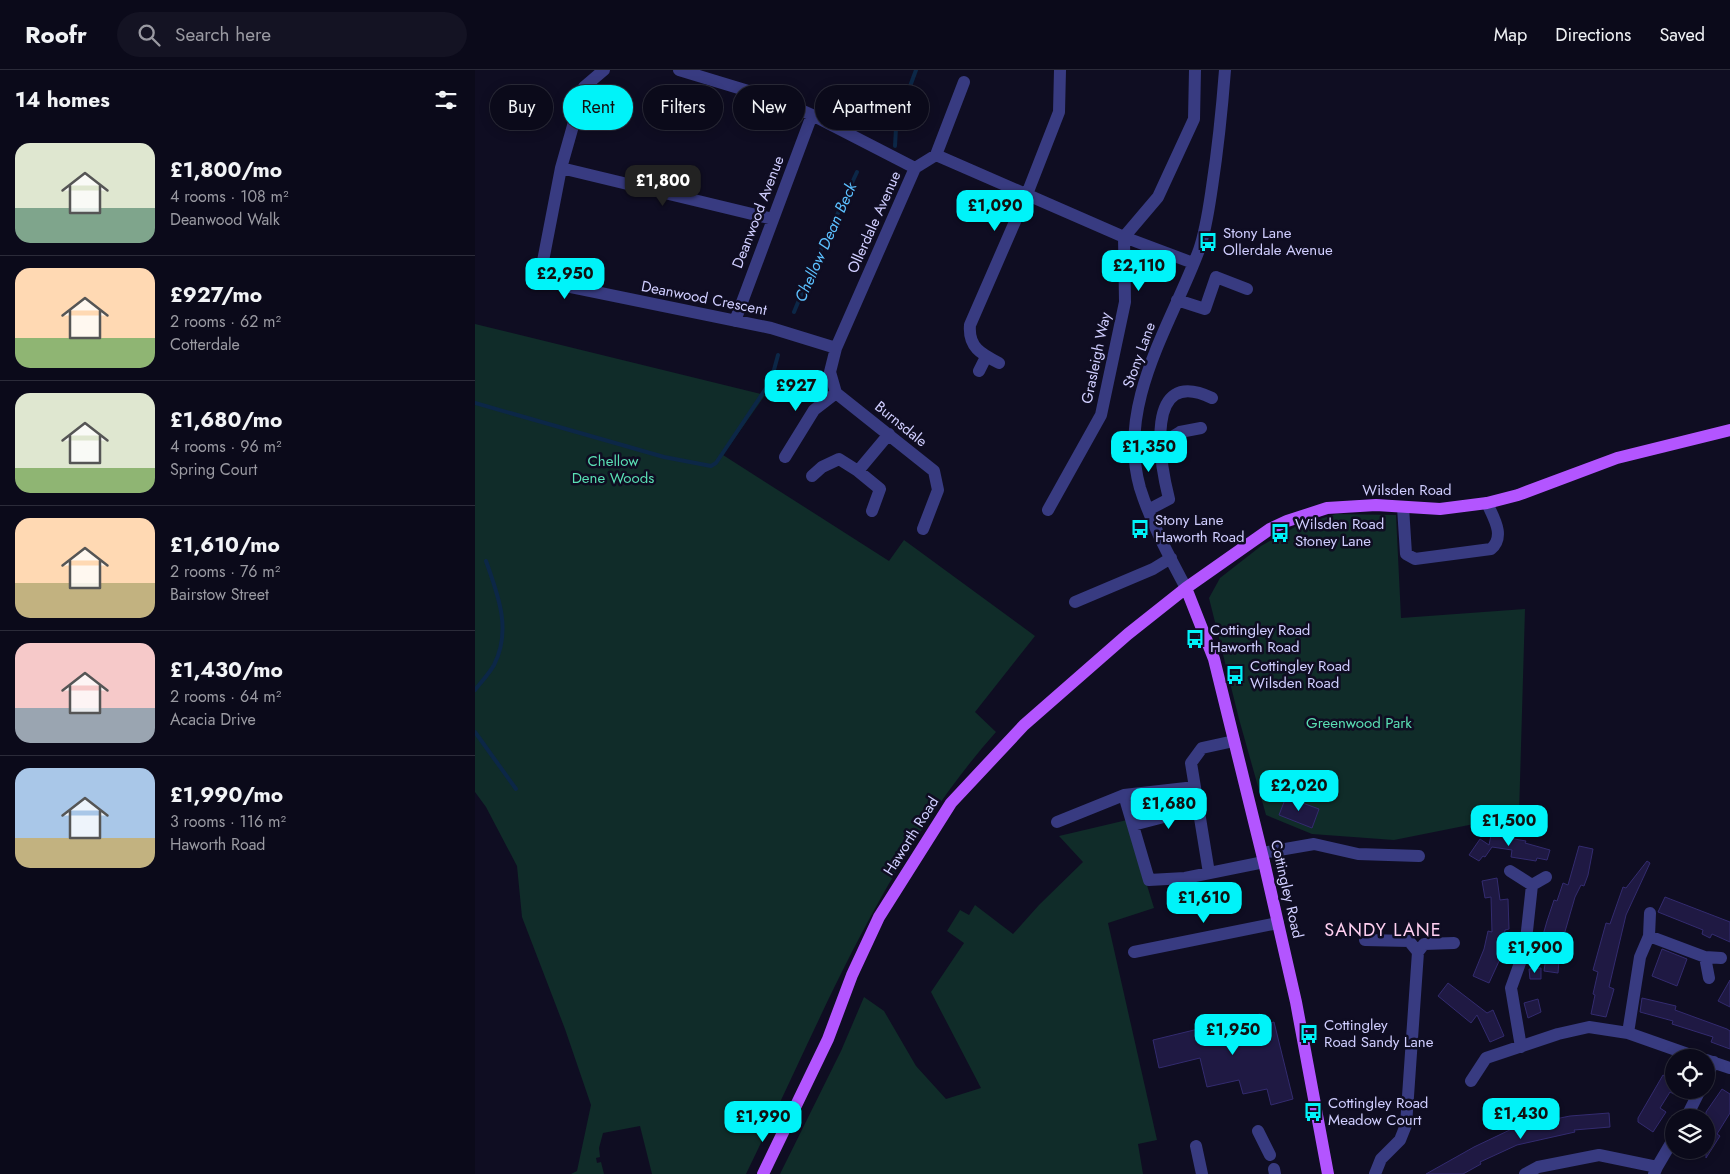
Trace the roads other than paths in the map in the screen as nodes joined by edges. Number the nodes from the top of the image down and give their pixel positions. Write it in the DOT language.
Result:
graph roads {
  1 [pos="604,70"];
  2 [pos="679,70"];
  3 [pos="1060,70"];
  4 [pos="1195,70"];
  5 [pos="1225,70"];
  6 [pos="964,82"];
  7 [pos="812,115"];
  8 [pos="936,154"];
  9 [pos="561,168"];
  10 [pos="915,168"];
  11 [pos="1027,194"];
  12 [pos="773,219"];
  13 [pos="1124,237"];
  14 [pos="1193,263"];
  15 [pos="1247,289"];
  16 [pos="1177,300"];
  17 [pos="735,321"];
  18 [pos="836,348"];
  19 [pos="986,357"];
  20 [pos="999,363"];
  21 [pos="979,371"];
  22 [pos="836,393"];
  23 [pos="1212,398"];
  24 [pos="1201,428"];
  25 [pos="1730,430"];
  26 [pos="889,434"];
  27 [pos="1162,443"];
  28 [pos="785,456"];
  29 [pos="858,470"];
  30 [pos="811,476"];
  31 [pos="1487,503"];
  32 [pos="1403,507"];
  33 [pos="1048,510"];
  34 [pos="1148,510"];
  35 [pos="872,511"];
  36 [pos="923,529"];
  37 [pos="1171,558"];
  38 [pos="1186,588"];
  39 [pos="1075,602"];
  40 [pos="1234,741"];
  41 [pos="1195,787"];
  42 [pos="1124,794"];
  43 [pos="1198,808"];
  44 [pos="1057,822"];
  45 [pos="1133,825"];
  46 [pos="1419,856"];
  47 [pos="1263,857"];
  48 [pos="1510,870"];
  49 [pos="1209,873"];
  50 [pos="1546,877"];
  51 [pos="1533,885"];
  52 [pos="1650,912"];
  53 [pos="1278,923"];
  54 [pos="1649,936"];
  55 [pos="1365,940"];
  56 [pos="1455,944"];
  57 [pos="1134,952"];
  58 [pos="1418,952"];
  59 [pos="1705,958"];
  60 [pos="1721,958"];
  61 [pos="1709,978"];
  62 [pos="1628,1033"];
  63 [pos="1521,1047"];
  64 [pos="1673,1049"];
  65 [pos="1715,1063"];
  66 [pos="1730,1068"];
  67 [pos="1471,1081"];
  68 [pos="1258,1131"];
  69 [pos="1196,1146"];
  70 [pos="1665,1154"];
  71 [pos="1270,1155"];
  72 [pos="1656,1170"];
  73 [pos="763,1174"];
  74 [pos="1202,1174"];
  75 [pos="1328,1174"];
  76 [pos="1375,1174"];
  77 [pos="1525,1174"];
  1 -- 9 [label="street, Deanwood Crescent"];
  2 -- 7 [label="street"];
  3 -- 11 [label="street"];
  4 -- 13 [label="street"];
  5 -- 14 [label="street, Stony Lane"];
  6 -- 8 [label="street"];
  7 -- 10 [label="street"];
  7 -- 12 [label="street, Deanwood Avenue"];
  8 -- 10 [label="street, Ollerdale Avenue"];
  8 -- 11 [label="street"];
  9 -- 12 [label="street"];
  9 -- 17 [label="street, Deanwood Crescent"];
  10 -- 18 [label="street, Ollerdale Avenue"];
  11 -- 13 [label="street"];
  11 -- 19 [label="street"];
  12 -- 17 [label="street, Deanwood Avenue"];
  13 -- 14 [label="street"];
  13 -- 33 [label="street, Grasleigh Way"];
  14 -- 16 [label="street, Stony Lane"];
  15 -- 16 [label="street"];
  16 -- 34 [label="street, Stony Lane"];
  17 -- 18 [label="street, Deanwood Crescent"];
  18 -- 22 [label="street"];
  19 -- 20 [label="street"];
  19 -- 21 [label="street"];
  22 -- 26 [label="street, Burnsdale"];
  22 -- 28 [label="street"];
  23 -- 27 [label="street"];
  24 -- 27 [label="street"];
  25 -- 31 [label="main road, Wilsden Road"];
  26 -- 29 [label="street"];
  26 -- 36 [label="street, Burnsdale"];
  27 -- 34 [label="street"];
  29 -- 30 [label="street"];
  29 -- 35 [label="street"];
  31 -- 32 [label="main road, Wilsden Road"];
  31 -- 32 [label="street"];
  32 -- 38 [label="main road, Wilsden Road"];
  34 -- 37 [label="street, Stony Lane"];
  37 -- 38 [label="street, Stony Lane"];
  37 -- 39 [label="street"];
  38 -- 40 [label="main road, Cottingley Road"];
  38 -- 73 [label="main road, Haworth Road"];
  40 -- 41 [label="street"];
  40 -- 47 [label="main road, Cottingley Road"];
  41 -- 42 [label="street"];
  41 -- 43 [label="street"];
  42 -- 44 [label="street"];
  42 -- 45 [label="street"];
  43 -- 45 [label="street"];
  43 -- 49 [label="street"];
  45 -- 49 [label="street"];
  46 -- 47 [label="street"];
  47 -- 49 [label="street"];
  47 -- 53 [label="main road, Cottingley Road"];
  48 -- 51 [label="street"];
  50 -- 51 [label="street"];
  51 -- 63 [label="street"];
  52 -- 54 [label="street"];
  53 -- 57 [label="street"];
  53 -- 75 [label="main road, Cottingley Road"];
  54 -- 59 [label="street"];
  54 -- 62 [label="street"];
  55 -- 58 [label="street"];
  56 -- 58 [label="street"];
  58 -- 76 [label="street"];
  59 -- 60 [label="street"];
  59 -- 61 [label="street"];
  62 -- 63 [label="street"];
  62 -- 64 [label="street"];
  63 -- 67 [label="street"];
  65 -- 66 [label="street"];
  68 -- 71 [label="street"];
  69 -- 74 [label="street"];
  70 -- 72 [label="street"];
  72 -- 77 [label="street"];
}
